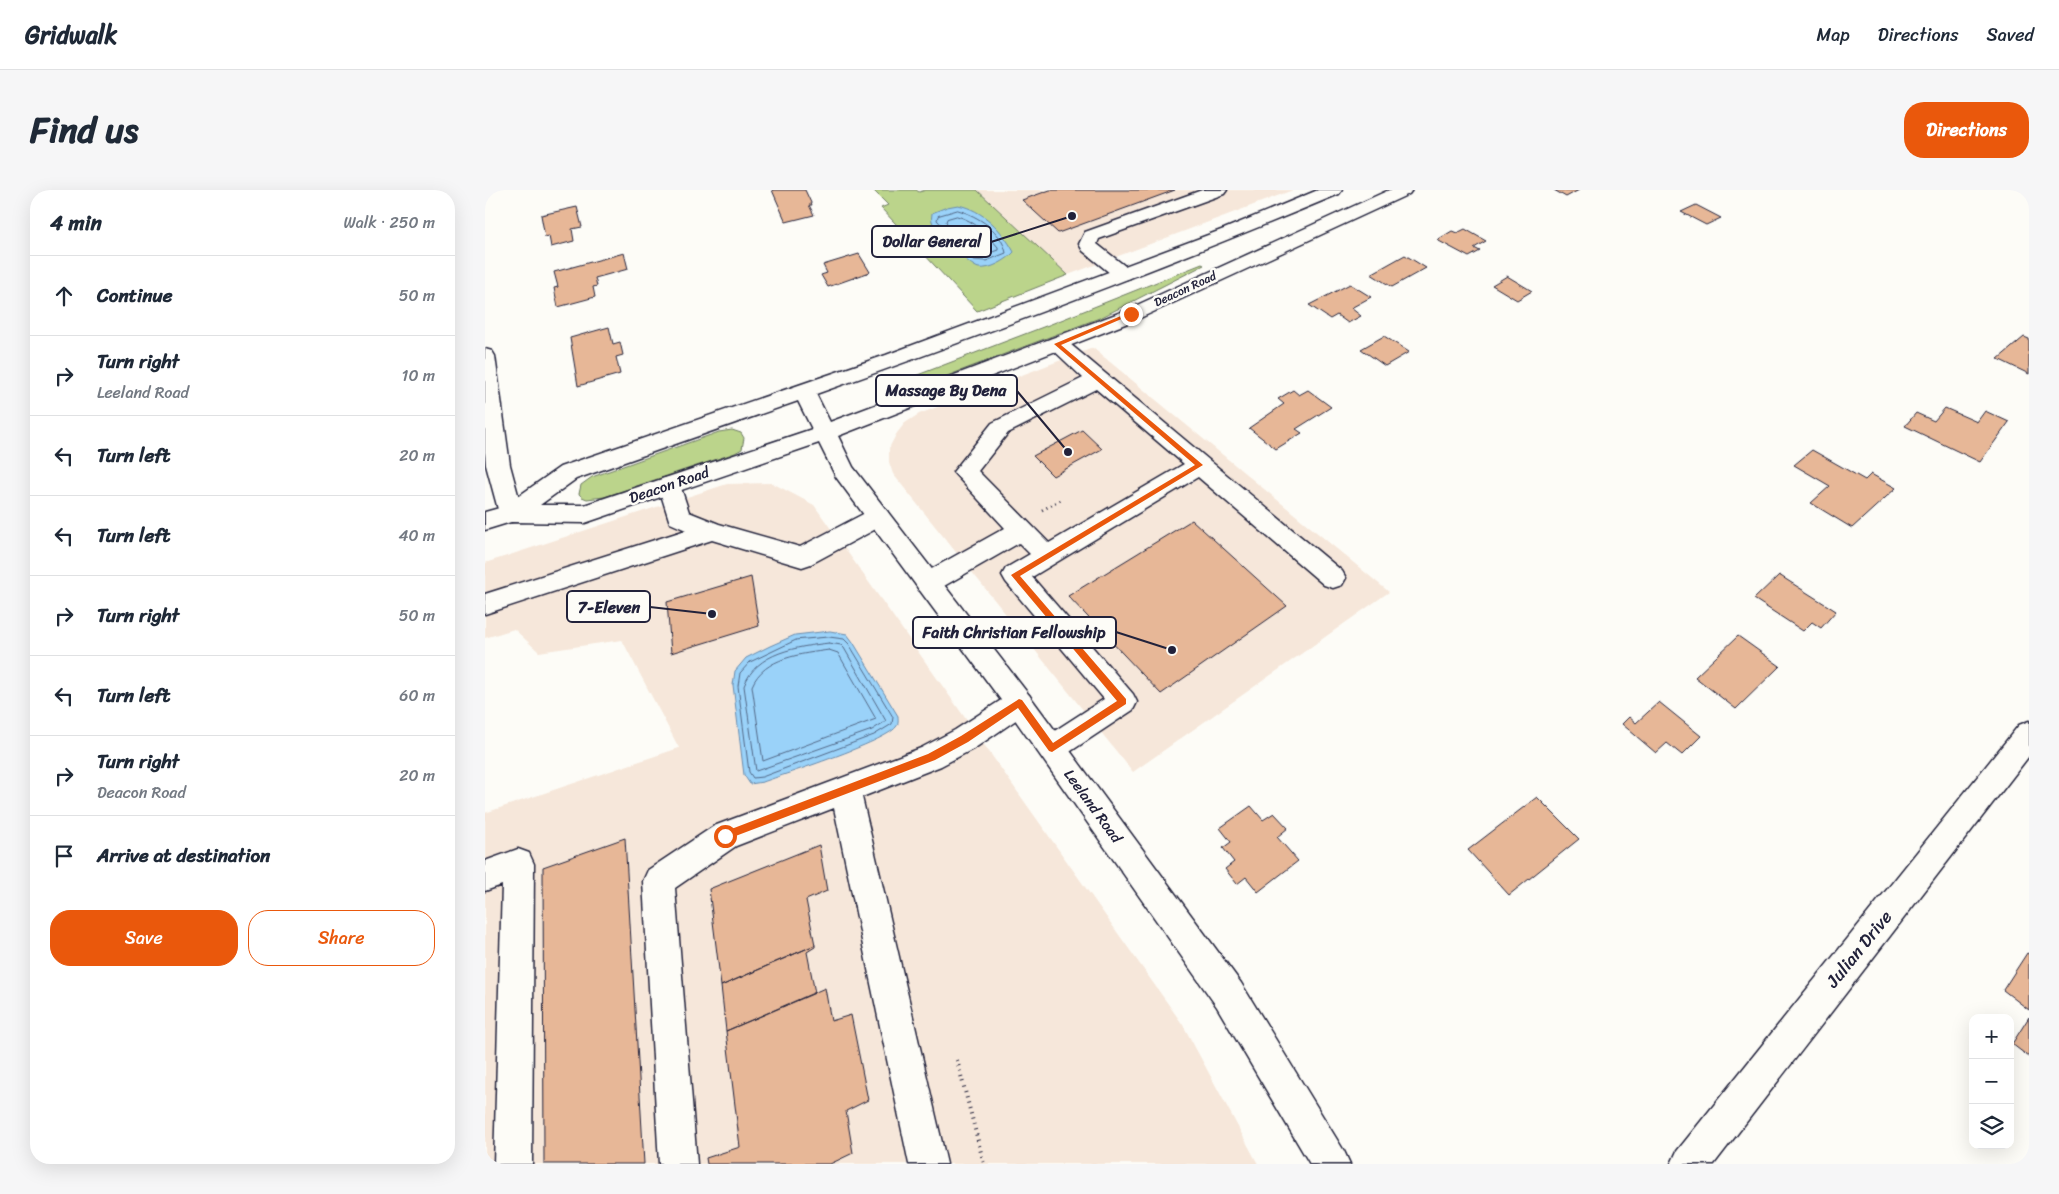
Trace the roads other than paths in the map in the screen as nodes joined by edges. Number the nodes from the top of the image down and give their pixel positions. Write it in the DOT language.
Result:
graph roads {
  1 [pos="1218,190"];
  2 [pos="1333,190"];
  3 [pos="1393,192"];
  4 [pos="1123,274"];
  5 [pos="1057,344"];
  6 [pos="485,356"];
  7 [pos="1098,379"];
  8 [pos="805,392"];
  9 [pos="824,433"];
  10 [pos="1200,465"];
  11 [pos="670,485"];
  12 [pos="511,513"];
  13 [pos="879,517"];
  14 [pos="485,521"];
  15 [pos="1023,530"];
  16 [pos="712,532"];
  17 [pos="1047,556"];
  18 [pos="1333,578"];
  19 [pos="928,583"];
  20 [pos="485,604"];
  21 [pos="1019,703"];
  22 [pos="2029,734"];
  23 [pos="1052,748"];
  24 [pos="845,790"];
  25 [pos="485,876"];
  26 [pos="513,1164"];
  27 [pos="678,1164"];
  28 [pos="928,1164"];
  29 [pos="1331,1164"];
  30 [pos="1689,1164"];
  1 -- 4 [label="main road"];
  2 -- 4 [label="main road, Deacon Road"];
  3 -- 5 [label="main road, Deacon Road"];
  4 -- 8 [label="main road, Deacon Road"];
  5 -- 7 [label="main road"];
  5 -- 9 [label="main road, Deacon Road"];
  6 -- 12 [label="main road"];
  7 -- 10 [label="main road"];
  7 -- 15 [label="main road"];
  8 -- 9 [label="main road"];
  8 -- 12 [label="main road, Deacon Road"];
  9 -- 11 [label="main road, Deacon Road"];
  9 -- 13 [label="main road, Leeland Road"];
  10 -- 17 [label="main road"];
  10 -- 18 [label="main road"];
  11 -- 12 [label="main road, Deacon Road"];
  11 -- 16 [label="main road"];
  12 -- 14 [label="main road, Deacon Road"];
  13 -- 16 [label="main road"];
  13 -- 19 [label="main road, Leeland Road"];
  15 -- 17 [label="main road"];
  15 -- 19 [label="main road"];
  16 -- 20 [label="main road"];
  17 -- 23 [label="main road"];
  19 -- 21 [label="main road, Leeland Road"];
  21 -- 23 [label="main road, Leeland Road"];
  21 -- 24 [label="main road"];
  22 -- 30 [label="main road, Julian Drive"];
  23 -- 29 [label="main road, Leeland Road"];
  24 -- 27 [label="main road"];
  24 -- 28 [label="main road"];
  25 -- 26 [label="main road"];
}
